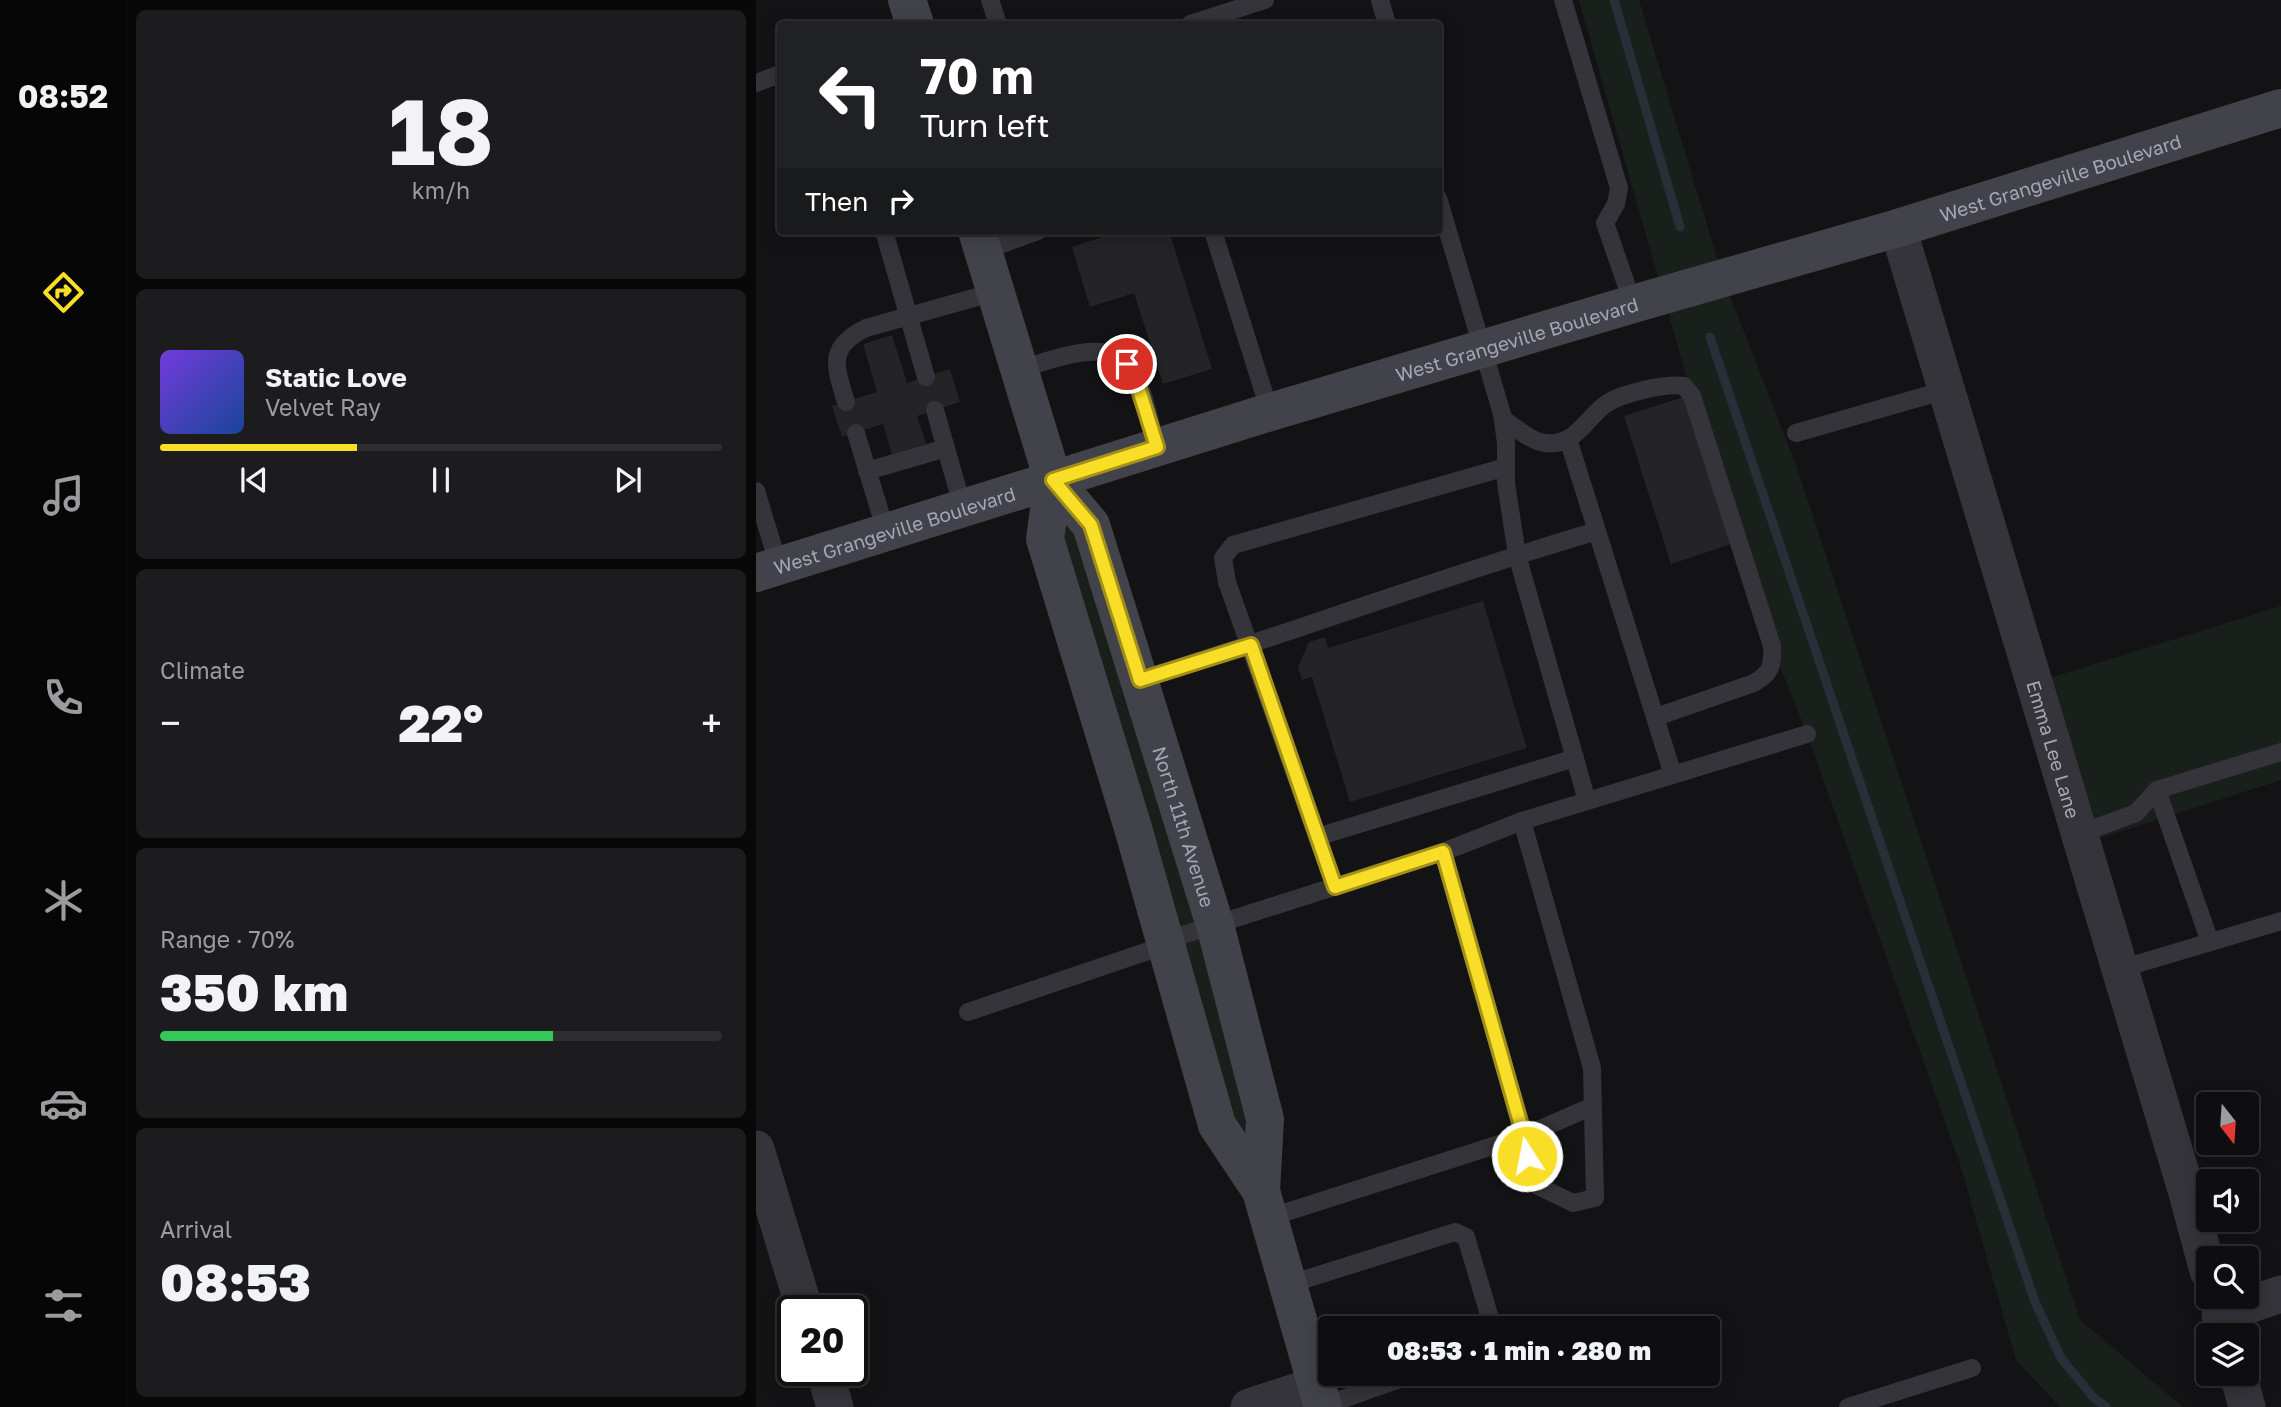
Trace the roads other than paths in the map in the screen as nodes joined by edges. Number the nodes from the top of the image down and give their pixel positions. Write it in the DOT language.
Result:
graph roads {
  1 [pos="907,0"];
  2 [pos="990,0"];
  3 [pos="1265,0"];
  4 [pos="1380,0"];
  5 [pos="1563,0"];
  6 [pos="1229,6"];
  7 [pos="914,21"];
  8 [pos="997,21"];
  9 [pos="1196,21"];
  10 [pos="1386,21"];
  11 [pos="777,75"];
  12 [pos="756,83"];
  13 [pos="2281,108"];
  14 [pos="1442,211"];
  15 [pos="1898,228"];
  16 [pos="885,235"];
  17 [pos="1015,235"];
  18 [pos="1214,235"];
  19 [pos="980,241"];
  20 [pos="995,292"];
  21 [pos="1633,304"];
  22 [pos="909,316"];
  23 [pos="1483,348"];
  24 [pos="1019,370"];
  25 [pos="926,377"];
  26 [pos="1946,390"];
  27 [pos="846,402"];
  28 [pos="935,410"];
  29 [pos="1270,412"];
  30 [pos="1503,419"];
  31 [pos="856,433"];
  32 [pos="1796,433"];
  33 [pos="1568,439"];
  34 [pos="1157,447"];
  35 [pos="946,448"];
  36 [pos="1506,467"];
  37 [pos="867,471"];
  38 [pos="1053,480"];
  39 [pos="756,491"];
  40 [pos="963,508"];
  41 [pos="1597,531"];
  42 [pos="886,532"];
  43 [pos="1517,555"];
  44 [pos="767,570"];
  45 [pos="1251,645"];
  46 [pos="1140,680"];
  47 [pos="1656,717"];
  48 [pos="1807,734"];
  49 [pos="2281,752"];
  50 [pos="1575,758"];
  51 [pos="1673,775"];
  52 [pos="2157,790"];
  53 [pos="1587,801"];
  54 [pos="1522,821"];
  55 [pos="2079,834"];
  56 [pos="1317,837"];
  57 [pos="1443,852"];
  58 [pos="1335,887"];
  59 [pos="2281,921"];
  60 [pos="1215,925"];
  61 [pos="2210,942"];
  62 [pos="1165,943"];
  63 [pos="2120,969"];
  64 [pos="968,1012"];
  65 [pos="1593,1106"];
  66 [pos="1524,1136"];
  67 [pos="756,1149"];
  68 [pos="1265,1204"];
  69 [pos="2201,1246"];
  70 [pos="1287,1285"];
  71 [pos="2281,1294"];
  72 [pos="800,1295"];
  73 [pos="1489,1316"];
  74 [pos="2221,1316"];
  75 [pos="1972,1368"];
  76 [pos="829,1386"];
  77 [pos="1369,1386"];
  78 [pos="2242,1386"];
  79 [pos="1321,1399"];
  80 [pos="835,1407"];
  81 [pos="1249,1407"];
  82 [pos="1848,1407"];
  83 [pos="2248,1407"];
  1 -- 7 [label="main road"];
  2 -- 8 [label="lane"];
  3 -- 6 [label="lane"];
  4 -- 10 [label="lane"];
  5 -- 21 [label="lane"];
  6 -- 9 [label="lane"];
  11 -- 12 [label="lane"];
  13 -- 15 [label="main road, West Grangeville Boulevard"];
  14 -- 23 [label="lane"];
  15 -- 21 [label="main road, West Grangeville Boulevard"];
  15 -- 26 [label="street, Emma Lee Lane"];
  16 -- 22 [label="lane"];
  17 -- 19 [label="lane"];
  18 -- 29 [label="lane"];
  19 -- 20 [label="main road, North 11th Avenue"];
  20 -- 22 [label="lane"];
  20 -- 24 [label="main road, North 11th Avenue"];
  21 -- 23 [label="main road, West Grangeville Boulevard"];
  22 -- 25 [label="lane"];
  22 -- 27 [label="lane"];
  23 -- 29 [label="main road, West Grangeville Boulevard"];
  23 -- 30 [label="lane"];
  24 -- 34 [label="lane"];
  24 -- 38 [label="main road, North 11th Avenue"];
  26 -- 32 [label="lane"];
  26 -- 55 [label="street, Emma Lee Lane"];
  28 -- 35 [label="lane"];
  29 -- 34 [label="main road, West Grangeville Boulevard"];
  30 -- 33 [label="lane"];
  30 -- 36 [label="lane"];
  31 -- 37 [label="lane"];
  33 -- 41 [label="lane"];
  33 -- 47 [label="lane"];
  34 -- 38 [label="main road, West Grangeville Boulevard"];
  35 -- 37 [label="lane"];
  35 -- 40 [label="lane"];
  36 -- 43 [label="lane"];
  36 -- 45 [label="lane"];
  37 -- 42 [label="lane"];
  38 -- 40 [label="main road, West Grangeville Boulevard"];
  38 -- 46 [label="main road, North 11th Avenue"];
  38 -- 62 [label="main road, North 11th Avenue"];
  39 -- 44 [label="lane"];
  40 -- 42 [label="main road, West Grangeville Boulevard"];
  41 -- 43 [label="lane"];
  41 -- 47 [label="lane"];
  42 -- 44 [label="main road, West Grangeville Boulevard"];
  43 -- 45 [label="lane"];
  43 -- 50 [label="lane"];
  45 -- 46 [label="lane"];
  45 -- 56 [label="lane"];
  46 -- 60 [label="main road, North 11th Avenue"];
  47 -- 51 [label="lane"];
  48 -- 51 [label="lane"];
  49 -- 52 [label="lane"];
  50 -- 53 [label="lane"];
  50 -- 56 [label="lane"];
  51 -- 53 [label="lane"];
  52 -- 55 [label="lane"];
  52 -- 61 [label="lane"];
  53 -- 54 [label="lane"];
  54 -- 57 [label="lane"];
  54 -- 65 [label="lane"];
  55 -- 63 [label="street, Emma Lee Lane"];
  56 -- 58 [label="lane"];
  57 -- 58 [label="lane"];
  57 -- 66 [label="lane"];
  58 -- 60 [label="lane"];
  59 -- 61 [label="lane"];
  60 -- 62 [label="lane"];
  60 -- 68 [label="main road, North 11th Avenue"];
  61 -- 63 [label="lane"];
  62 -- 64 [label="lane"];
  62 -- 68 [label="main road, North 11th Avenue"];
  63 -- 69 [label="street, Emma Lee Lane"];
  65 -- 66 [label="lane"];
  65 -- 66 [label="lane"];
  66 -- 68 [label="lane"];
  67 -- 72 [label="street"];
  68 -- 70 [label="main road, North 11th Avenue"];
  70 -- 73 [label="lane"];
  70 -- 79 [label="main road, North 11th Avenue"];
  71 -- 74 [label="street"];
  75 -- 82 [label="lane"];
  76 -- 80 [label="street"];
  77 -- 79 [label="lane"];
  78 -- 83 [label="street"];
  79 -- 81 [label="street"];
}
